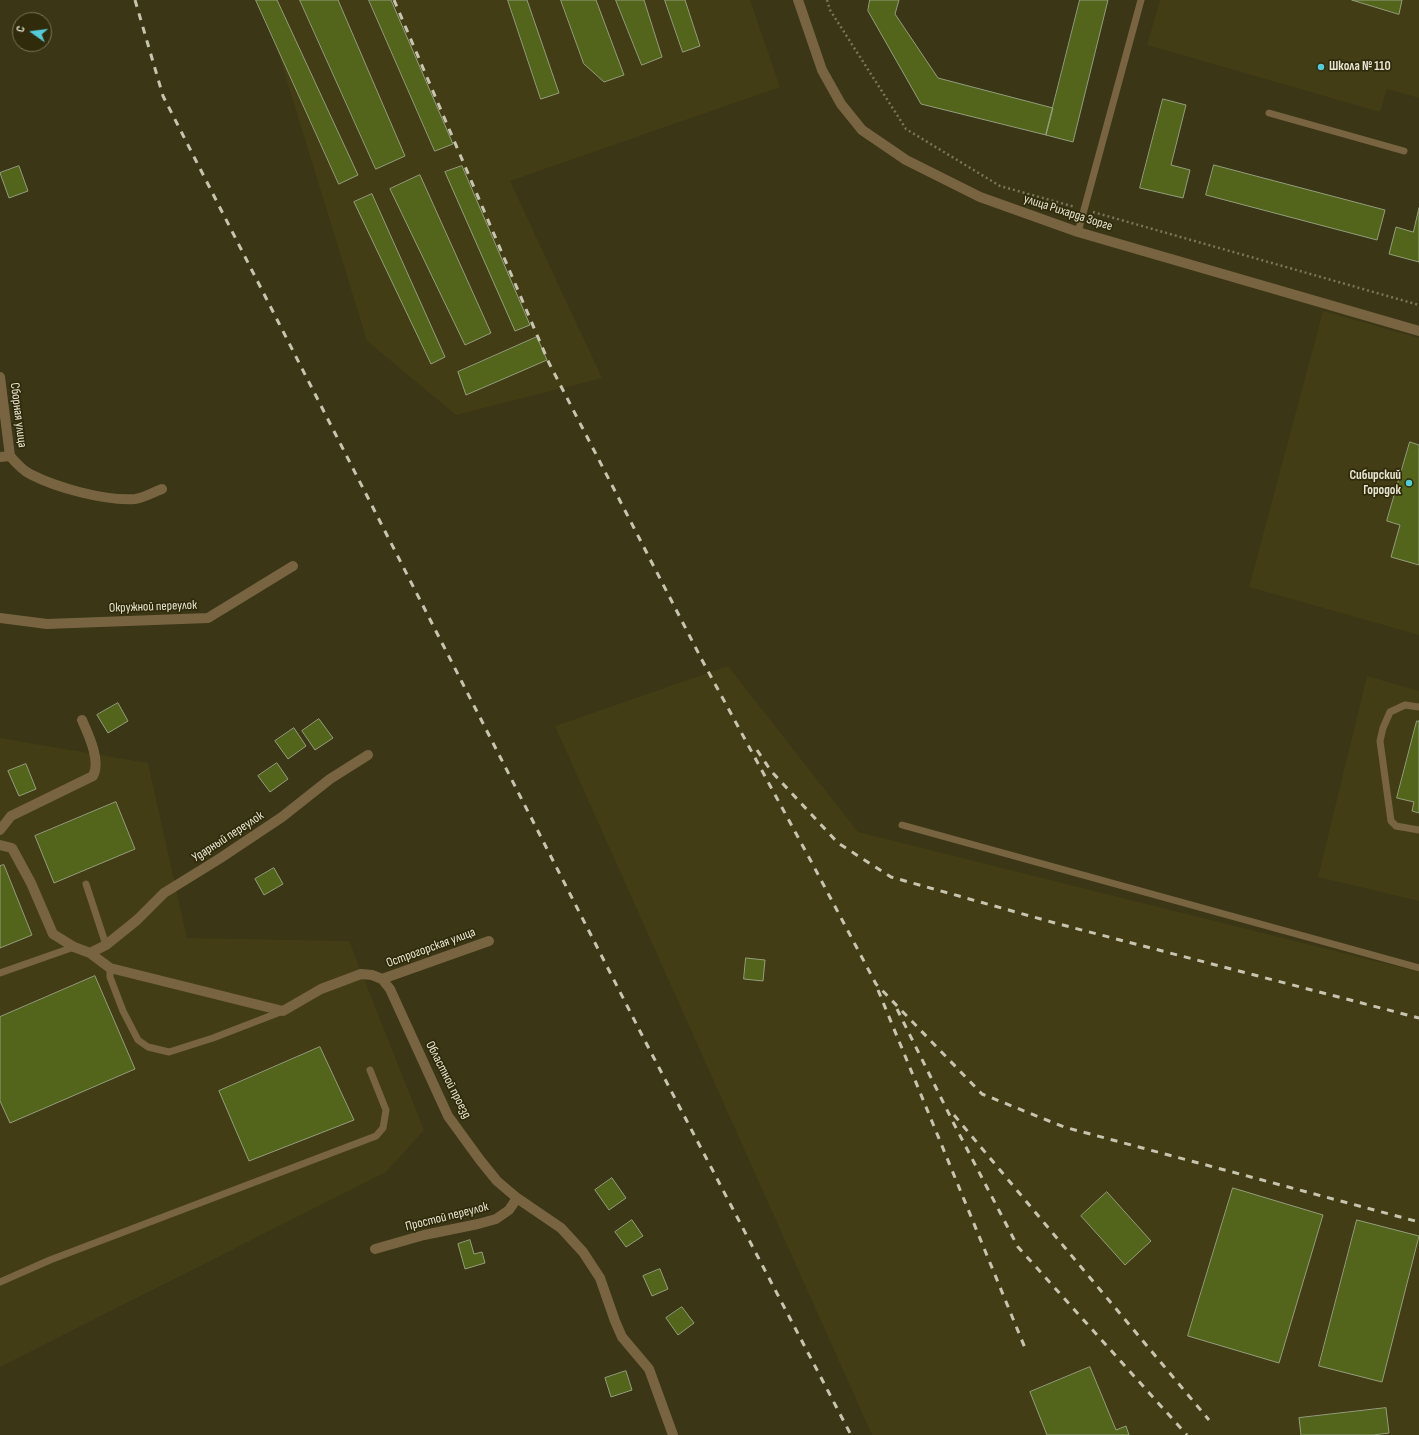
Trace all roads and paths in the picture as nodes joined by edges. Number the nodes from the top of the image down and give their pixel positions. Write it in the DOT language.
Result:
graph roads {
  1 [pos="798,0"];
  2 [pos="1141,0"];
  3 [pos="1269,113"];
  4 [pos="1404,151"];
  5 [pos="1078,232"];
  6 [pos="1419,331"];
  7 [pos="0,377"];
  8 [pos="5,456"];
  9 [pos="162,490"];
  10 [pos="293,566"];
  11 [pos="0,618"];
  12 [pos="1419,707"];
  13 [pos="82,720"];
  14 [pos="368,755"];
  15 [pos="902,825"];
  16 [pos="0,830"];
  17 [pos="1419,830"];
  18 [pos="0,845"];
  19 [pos="86,884"];
  20 [pos="489,941"];
  21 [pos="106,946"];
  22 [pos="74,947"];
  23 [pos="90,953"];
  24 [pos="110,968"];
  25 [pos="1419,968"];
  26 [pos="0,973"];
  27 [pos="382,979"];
  28 [pos="283,1011"];
  29 [pos="370,1070"];
  30 [pos="517,1198"];
  31 [pos="375,1249"];
  32 [pos="0,1282"];
  33 [pos="673,1435"];
  1 -- 5 [label="street, улица Рихарда Зорге"];
  2 -- 5 [label="lane"];
  3 -- 4 [label="lane"];
  5 -- 6 [label="street, улица Рихарда Зорге"];
  7 -- 8 [label="street, Сборная улица"];
  8 -- 9 [label="street"];
  10 -- 11 [label="street, Окружной переулок"];
  12 -- 17 [label="lane"];
  13 -- 16 [label="street"];
  14 -- 21 [label="street, Ударный переулок"];
  15 -- 25 [label="lane"];
  18 -- 22 [label="street"];
  19 -- 21 [label="lane"];
  20 -- 27 [label="street, Острогорская улица"];
  21 -- 23 [label="street, Ударный переулок"];
  22 -- 23 [label="street"];
  22 -- 26 [label="lane"];
  23 -- 24 [label="street"];
  24 -- 28 [label="street"];
  24 -- 28 [label="lane"];
  27 -- 28 [label="street"];
  27 -- 30 [label="street, Областной проезд"];
  29 -- 32 [label="lane"];
  30 -- 31 [label="street, Простой переулок"];
  30 -- 33 [label="street, Областной проезд"];
}
